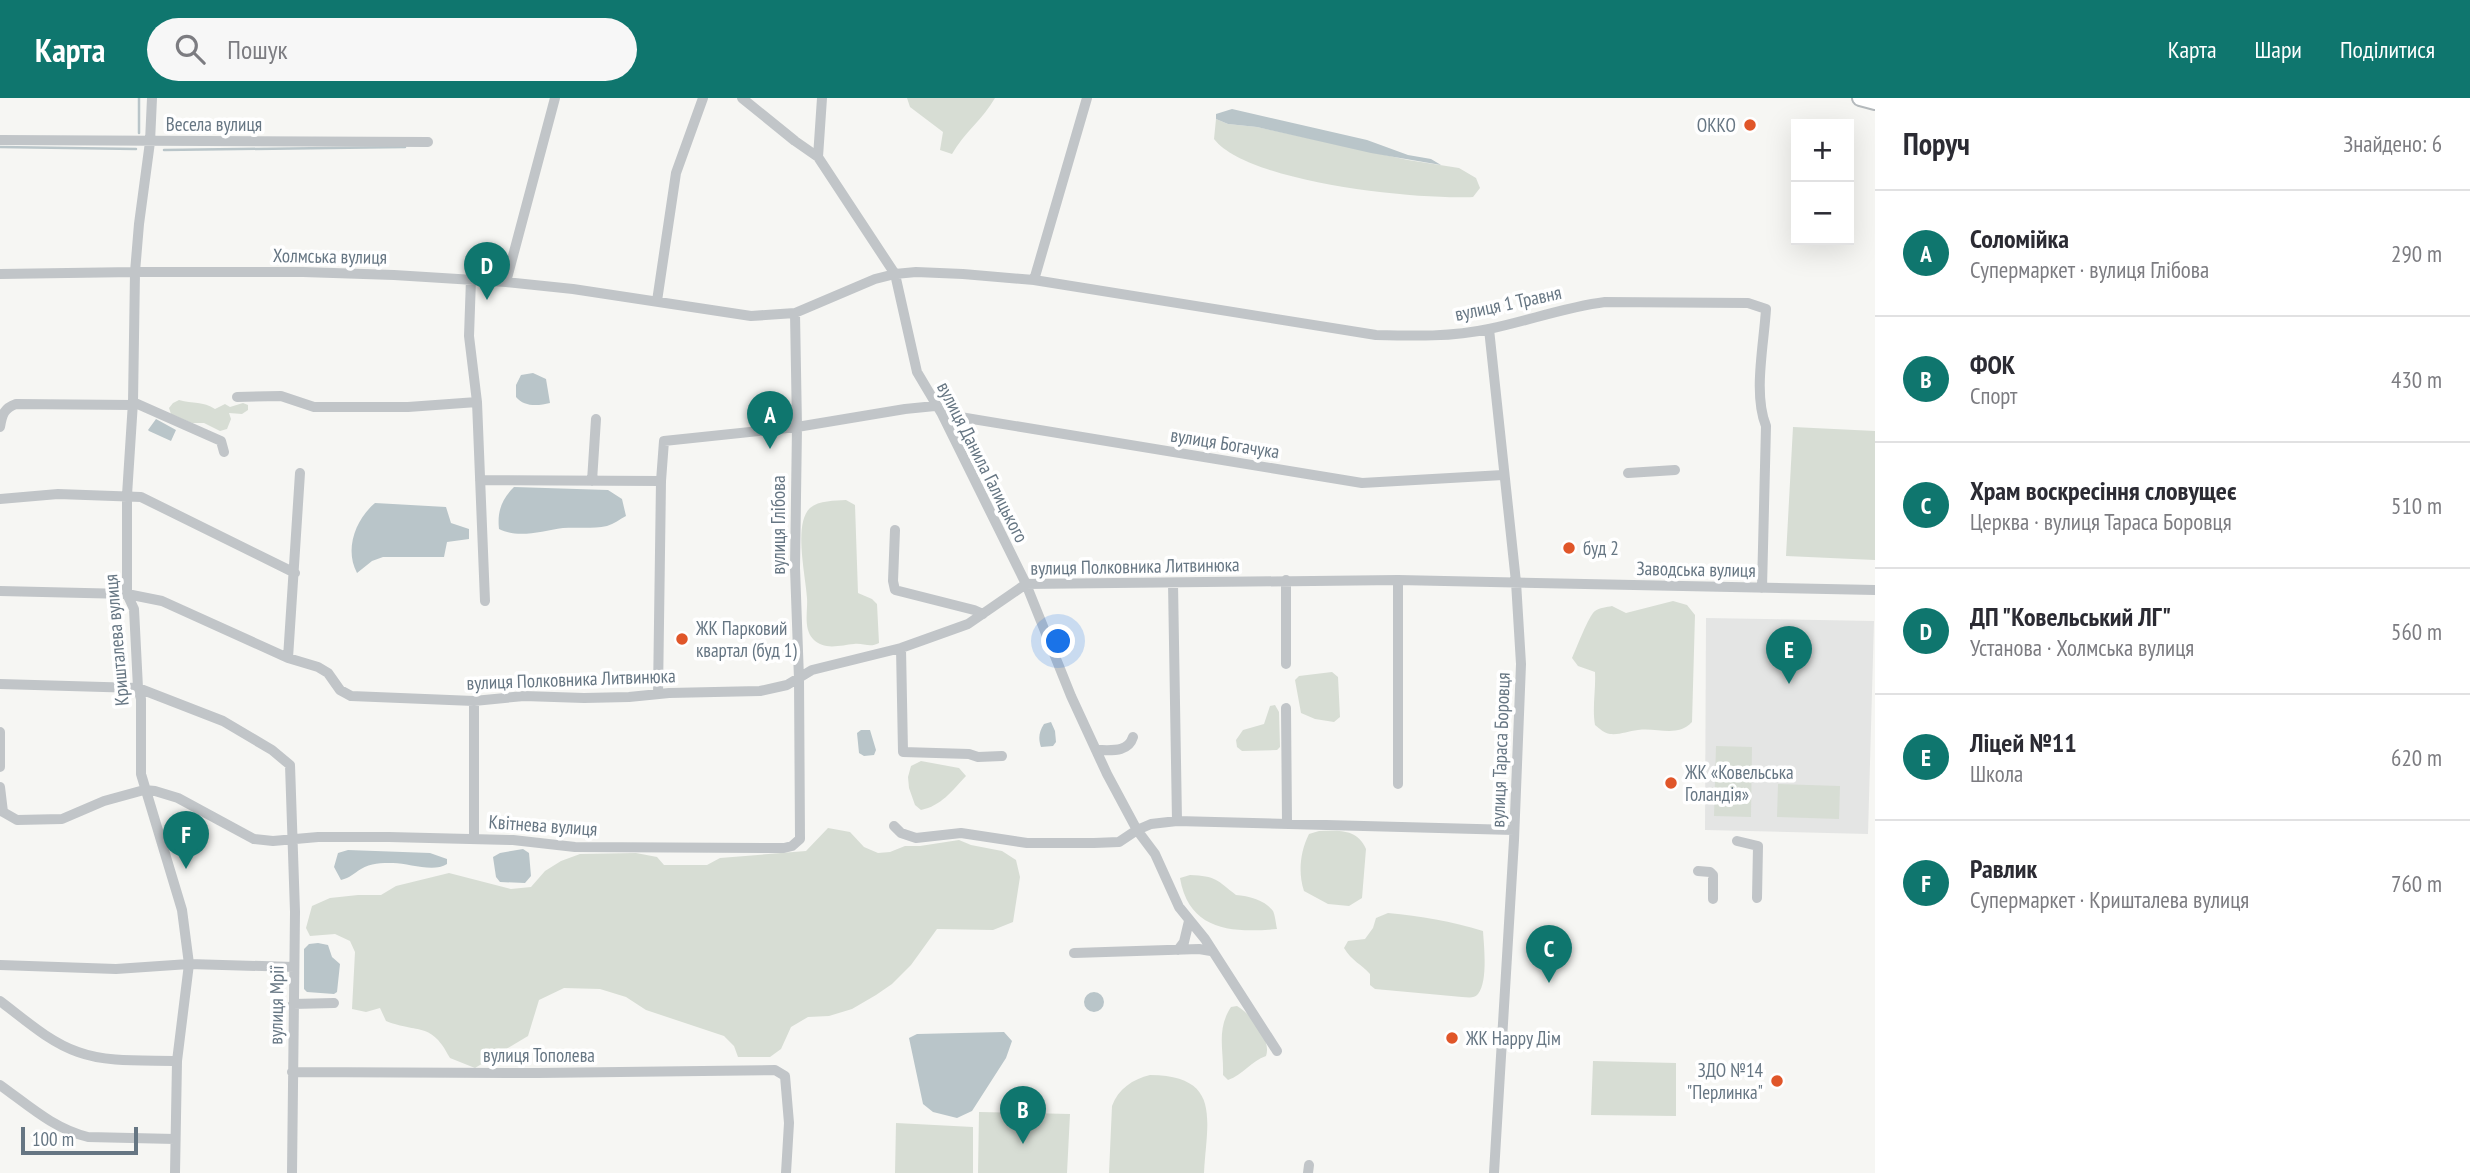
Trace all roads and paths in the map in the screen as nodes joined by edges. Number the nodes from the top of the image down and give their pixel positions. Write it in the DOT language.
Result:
graph roads {
  1 [pos="152,98"];
  2 [pos="555,98"];
  3 [pos="703,98"];
  4 [pos="742,98"];
  5 [pos="822,98"];
  6 [pos="1087,98"];
  7 [pos="1860,98"];
  8 [pos="1875,102"];
  9 [pos="0,141"];
  10 [pos="150,142"];
  11 [pos="428,142"];
  12 [pos="818,157"];
  13 [pos="135,272"];
  14 [pos="0,274"];
  15 [pos="895,274"];
  16 [pos="471,279"];
  17 [pos="1034,280"];
  18 [pos="506,282"];
  19 [pos="657,301"];
  20 [pos="795,313"];
  21 [pos="1489,329"];
  22 [pos="237,397"];
  23 [pos="477,402"];
  24 [pos="133,403"];
  25 [pos="938,410"];
  26 [pos="596,419"];
  27 [pos="0,427"];
  28 [pos="797,428"];
  29 [pos="224,452"];
  30 [pos="1675,470"];
  31 [pos="300,473"];
  32 [pos="1628,473"];
  33 [pos="1503,475"];
  34 [pos="480,480"];
  35 [pos="592,481"];
  36 [pos="661,481"];
  37 [pos="127,495"];
  38 [pos="0,499"];
  39 [pos="895,530"];
  40 [pos="295,573"];
  41 [pos="1286,580"];
  42 [pos="1398,580"];
  43 [pos="1516,582"];
  44 [pos="1173,583"];
  45 [pos="1026,584"];
  46 [pos="1762,588"];
  47 [pos="1875,590"];
  48 [pos="0,591"];
  49 [pos="127,594"];
  50 [pos="485,601"];
  51 [pos="983,614"];
  52 [pos="901,648"];
  53 [pos="288,658"];
  54 [pos="1286,664"];
  55 [pos="799,679"];
  56 [pos="0,684"];
  57 [pos="138,688"];
  58 [pos="658,694"];
  59 [pos="474,701"];
  60 [pos="1286,708"];
  61 [pos="0,732"];
  62 [pos="1133,737"];
  63 [pos="1096,750"];
  64 [pos="1002,756"];
  65 [pos="0,767"];
  66 [pos="1398,784"];
  67 [pos="0,787"];
  68 [pos="144,790"];
  69 [pos="1177,821"];
  70 [pos="1286,822"];
  71 [pos="894,826"];
  72 [pos="1138,830"];
  73 [pos="1514,830"];
  74 [pos="292,838"];
  75 [pos="474,838"];
  76 [pos="1737,841"];
  77 [pos="792,846"];
  78 [pos="1698,871"];
  79 [pos="1757,898"];
  80 [pos="1713,899"];
  81 [pos="1189,921"];
  82 [pos="1178,950"];
  83 [pos="1212,951"];
  84 [pos="1074,953"];
  85 [pos="189,964"];
  86 [pos="0,965"];
  87 [pos="294,967"];
  88 [pos="0,1001"];
  89 [pos="293,1003"];
  90 [pos="334,1003"];
  91 [pos="1277,1051"];
  92 [pos="177,1061"];
  93 [pos="292,1072"];
  94 [pos="0,1085"];
  95 [pos="175,1139"];
  96 [pos="175,1173"];
  97 [pos="292,1173"];
  98 [pos="786,1173"];
  99 [pos="1494,1173"];
  1 -- 10 [label="street, Кришталева вулиця"];
  2 -- 18 [label="street"];
  3 -- 19 [label="street"];
  4 -- 12 [label="street"];
  5 -- 12 [label="street"];
  6 -- 17 [label="street"];
  7 -- 8 [label="main road"];
  9 -- 10 [label="street, Весела вулиця"];
  10 -- 11 [label="street, Весела вулиця"];
  10 -- 13 [label="street, Кришталева вулиця"];
  12 -- 15 [label="street, вулиця Данила Галицького"];
  13 -- 14 [label="street, Холмська вулиця"];
  13 -- 16 [label="street, Холмська вулиця"];
  13 -- 24 [label="street, Кришталева вулиця"];
  15 -- 17 [label="street, вулиця 1 Травня"];
  15 -- 20 [label="street, Холмська вулиця"];
  15 -- 25 [label="street, вулиця Данила Галицького"];
  16 -- 18 [label="street, Холмська вулиця"];
  16 -- 23 [label="street"];
  17 -- 21 [label="street, вулиця 1 Травня"];
  18 -- 19 [label="street, Холмська вулиця"];
  19 -- 20 [label="street, Холмська вулиця"];
  20 -- 28 [label="street, вулиця Глібова"];
  21 -- 33 [label="street, вулиця Тараса Боровця"];
  21 -- 46 [label="street, вулиця 1 Травня"];
  22 -- 23 [label="street"];
  23 -- 34 [label="street"];
  24 -- 27 [label="street"];
  24 -- 29 [label="street"];
  24 -- 37 [label="street, Кришталева вулиця"];
  25 -- 28 [label="street"];
  25 -- 33 [label="street, вулиця Богачука"];
  25 -- 45 [label="street, вулиця Данила Галицького"];
  26 -- 35 [label="street"];
  28 -- 36 [label="street"];
  28 -- 55 [label="street, вулиця Глібова"];
  30 -- 32 [label="street"];
  31 -- 40 [label="street"];
  33 -- 43 [label="street, вулиця Тараса Боровця"];
  34 -- 35 [label="street"];
  34 -- 50 [label="street"];
  35 -- 36 [label="street"];
  36 -- 58 [label="street"];
  37 -- 38 [label="street"];
  37 -- 40 [label="street"];
  37 -- 49 [label="street, Кришталева вулиця"];
  39 -- 51 [label="street"];
  40 -- 53 [label="street"];
  41 -- 42 [label="street, вулиця Полковника Литвинюка"];
  41 -- 44 [label="street, вулиця Полковника Литвинюка"];
  41 -- 54 [label="street"];
  42 -- 43 [label="street, вулиця Полковника Литвинюка"];
  42 -- 66 [label="street"];
  43 -- 46 [label="street, Заводська вулиця"];
  43 -- 73 [label="street, вулиця Тараса Боровця"];
  44 -- 45 [label="street, вулиця Полковника Литвинюка"];
  44 -- 69 [label="street"];
  45 -- 51 [label="street, вулиця Полковника Литвинюка"];
  45 -- 63 [label="street, вулиця Данила Галицького"];
  46 -- 47 [label="street, Заводська вулиця"];
  48 -- 49 [label="street, вулиця Полковника Литвинюка"];
  49 -- 53 [label="street, вулиця Полковника Литвинюка"];
  49 -- 57 [label="street, Кришталева вулиця"];
  51 -- 52 [label="street, вулиця Полковника Литвинюка"];
  52 -- 55 [label="street, вулиця Полковника Литвинюка"];
  52 -- 64 [label="street"];
  53 -- 59 [label="street, вулиця Полковника Литвинюка"];
  55 -- 58 [label="street, вулиця Полковника Литвинюка"];
  55 -- 77 [label="street, вулиця Глібова"];
  56 -- 57 [label="street"];
  57 -- 68 [label="street, Кришталева вулиця"];
  57 -- 74 [label="street, вулиця Мрії"];
  58 -- 59 [label="street, вулиця Полковника Литвинюка"];
  59 -- 75 [label="street"];
  60 -- 70 [label="street"];
  61 -- 65 [label="street"];
  62 -- 63 [label="street"];
  63 -- 72 [label="street, вулиця Данила Галицького"];
  67 -- 68 [label="street"];
  68 -- 74 [label="street, Квітнева вулиця"];
  68 -- 85 [label="street, Кришталева вулиця"];
  69 -- 70 [label="street"];
  69 -- 72 [label="street"];
  70 -- 73 [label="street"];
  71 -- 72 [label="street"];
  72 -- 81 [label="street, вулиця Данила Галицького"];
  73 -- 99 [label="street, вулиця Тараса Боровця"];
  74 -- 75 [label="street, Квітнева вулиця"];
  74 -- 87 [label="street, вулиця Мрії"];
  75 -- 77 [label="street, Квітнева вулиця"];
  76 -- 79 [label="street"];
  78 -- 80 [label="street"];
  81 -- 82 [label="street"];
  81 -- 83 [label="street, вулиця Данила Галицького"];
  82 -- 83 [label="street"];
  82 -- 84 [label="street"];
  83 -- 91 [label="street, вулиця Данила Галицького"];
  85 -- 86 [label="street"];
  85 -- 87 [label="street"];
  85 -- 92 [label="street, Кришталева вулиця"];
  87 -- 89 [label="street, вулиця Мрії"];
  88 -- 92 [label="street"];
  89 -- 90 [label="street"];
  89 -- 93 [label="street, вулиця Мрії"];
  92 -- 95 [label="street, Кришталева вулиця"];
  93 -- 97 [label="street, вулиця Мрії"];
  93 -- 98 [label="street, вулиця Тополева"];
  94 -- 95 [label="street"];
  95 -- 96 [label="street, Кришталева вулиця"];
}
